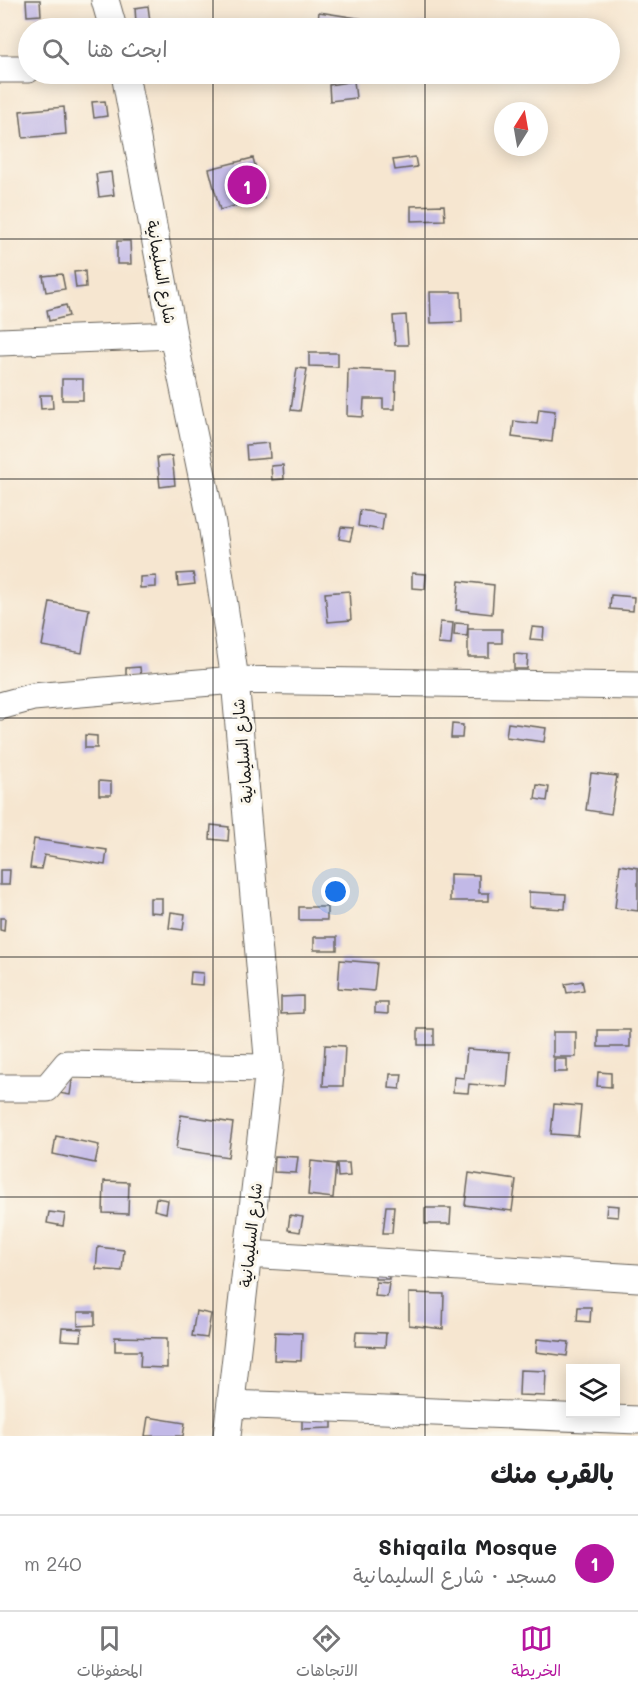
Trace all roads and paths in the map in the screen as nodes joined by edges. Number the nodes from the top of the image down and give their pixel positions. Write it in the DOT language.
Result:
graph roads {
  1 [pos="105,0"];
  2 [pos="110,18"];
  3 [pos="0,69"];
  4 [pos="18,69"];
  5 [pos="127,84"];
  6 [pos="173,335"];
  7 [pos="0,342"];
  8 [pos="236,680"];
  9 [pos="638,686"];
  10 [pos="0,706"];
  11 [pos="269,1068"];
  12 [pos="0,1088"];
  13 [pos="248,1254"];
  14 [pos="638,1278"];
  15 [pos="231,1404"];
  16 [pos="638,1420"];
  17 [pos="227,1436"];
  1 -- 2 [label="street"];
  3 -- 4 [label="street"];
  5 -- 6 [label="street, شارع السليمانية"];
  6 -- 7 [label="street"];
  6 -- 8 [label="street, شارع السليمانية"];
  8 -- 9 [label="street"];
  8 -- 10 [label="street"];
  8 -- 11 [label="street, شارع السليمانية"];
  11 -- 12 [label="street"];
  11 -- 13 [label="street, شارع السليمانية"];
  13 -- 14 [label="street"];
  13 -- 15 [label="street, شارع السليمانية"];
  15 -- 16 [label="street"];
  15 -- 17 [label="street, شارع السليمانية"];
}
